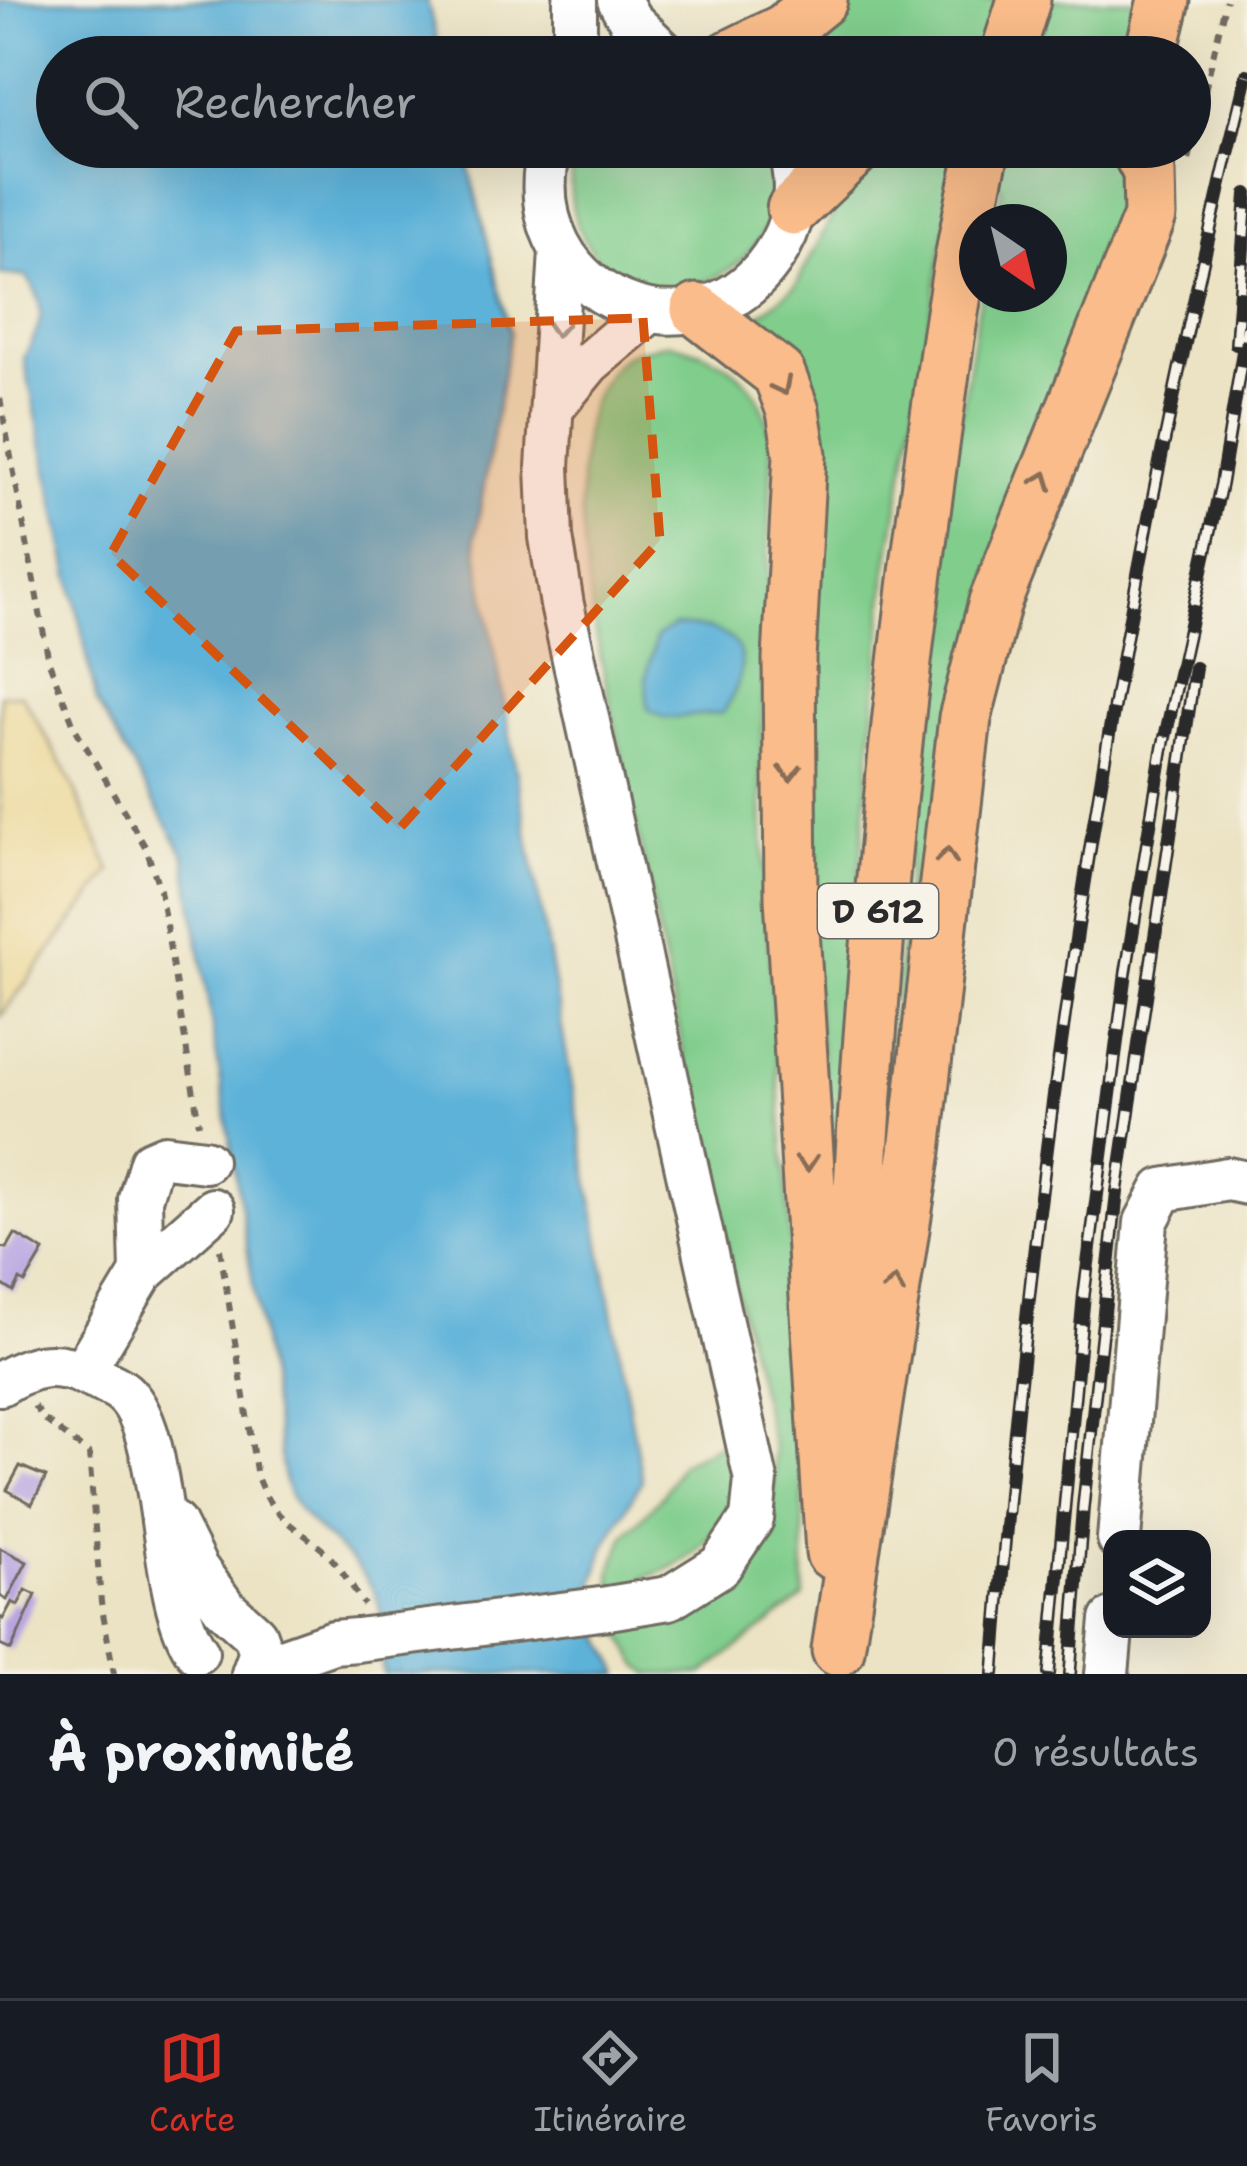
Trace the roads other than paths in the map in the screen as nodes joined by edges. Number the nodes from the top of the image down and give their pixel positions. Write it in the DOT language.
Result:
graph roads {
  1 [pos="575,0"];
  2 [pos="620,0"];
  3 [pos="821,0"];
  4 [pos="1024,0"];
  5 [pos="1164,0"];
  6 [pos="575,36"];
  7 [pos="646,36"];
  8 [pos="772,36"];
  9 [pos="1013,36"];
  10 [pos="1155,36"];
  11 [pos="546,168"];
  12 [pos="792,168"];
  13 [pos="836,168"];
  14 [pos="979,168"];
  15 [pos="1147,168"];
  16 [pos="793,209"];
  17 [pos="560,251"];
  18 [pos="673,311"];
  19 [pos="553,407"];
  20 [pos="205,1161"];
  21 [pos="1247,1183"];
  22 [pos="213,1210"];
  23 [pos="142,1273"];
  24 [pos="82,1372"];
  25 [pos="12,1376"];
  26 [pos="162,1502"];
  27 [pos="1120,1530"];
  28 [pos="1110,1638"];
  29 [pos="250,1649"];
  30 [pos="838,1662"];
  31 [pos="198,1665"];
  32 [pos="1107,1674"];
  1 -- 6 [label="street"];
  2 -- 7 [label="street"];
  3 -- 8 [label="main road"];
  4 -- 9 [label="main road"];
  5 -- 10 [label="main road"];
  11 -- 17 [label="street"];
  12 -- 16 [label="street"];
  13 -- 16 [label="main road"];
  14 -- 30 [label="main road, D 612"];
  30 -- 15 [label="main road, one-way"];
  16 -- 18 [label="street"];
  17 -- 18 [label="street"];
  17 -- 19 [label="street, one-way"];
  18 -- 19 [label="street"];
  18 -- 30 [label="main road, one-way"];
  19 -- 29 [label="street, bridge"];
  20 -- 23 [label="street"];
  21 -- 27 [label="street"];
  22 -- 23 [label="street"];
  23 -- 24 [label="street"];
  24 -- 25 [label="street"];
  24 -- 26 [label="street"];
  26 -- 29 [label="street"];
  26 -- 31 [label="street"];
  28 -- 32 [label="street"];
  29 -- 31 [label="street"];
}
